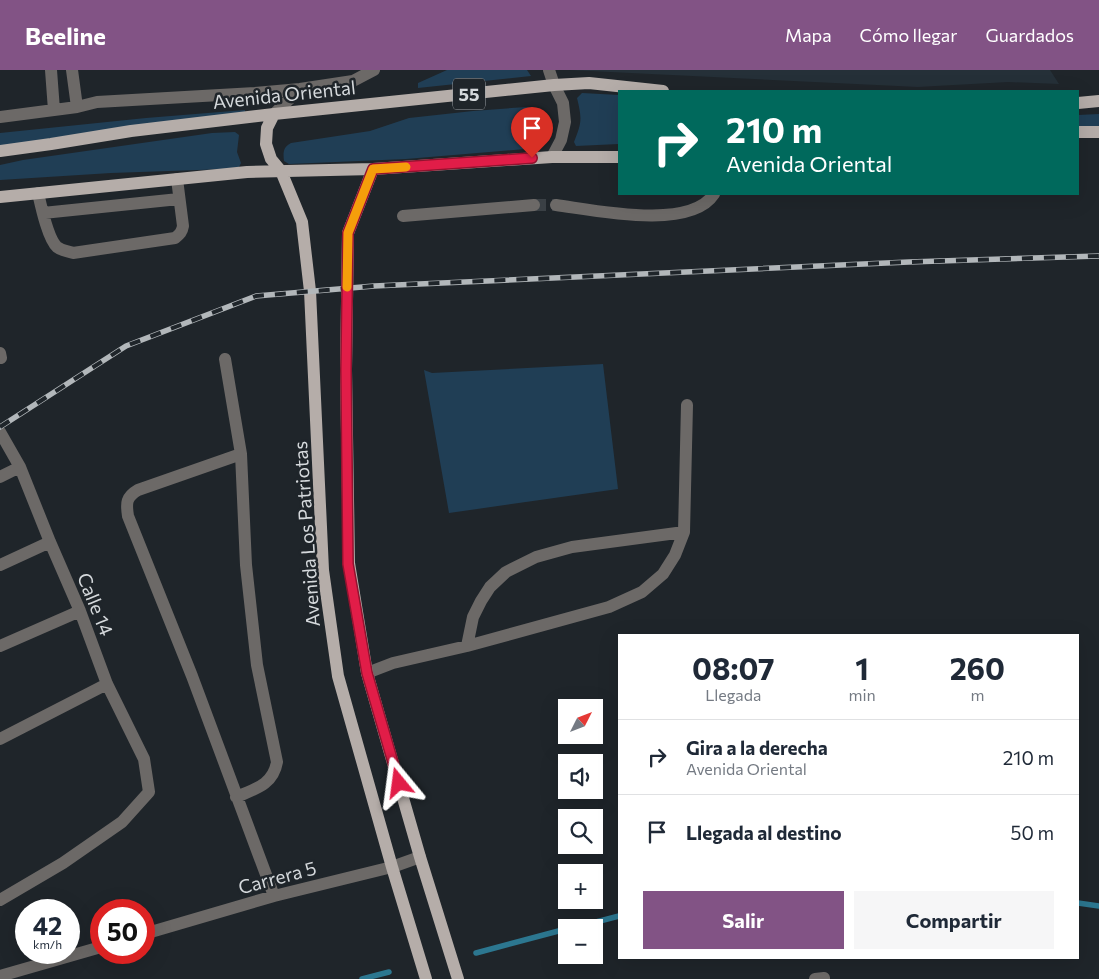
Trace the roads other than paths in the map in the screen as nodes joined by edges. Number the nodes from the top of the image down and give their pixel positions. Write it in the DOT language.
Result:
graph roads {
  1 [pos="51,70"];
  2 [pos="72,70"];
  3 [pos="374,70"];
  4 [pos="548,70"];
  5 [pos="554,85"];
  6 [pos="300,89"];
  7 [pos="655,90"];
  8 [pos="1099,102"];
  9 [pos="1079,103"];
  10 [pos="77,107"];
  11 [pos="54,110"];
  12 [pos="274,114"];
  13 [pos="0,117"];
  14 [pos="1079,132"];
  15 [pos="1099,132"];
  16 [pos="0,151"];
  17 [pos="618,156"];
  18 [pos="552,157"];
  19 [pos="373,169"];
  20 [pos="281,171"];
  21 [pos="177,179"];
  22 [pos="38,193"];
  23 [pos="713,195"];
  24 [pos="0,197"];
  25 [pos="179,198"];
  26 [pos="534,205"];
  27 [pos="556,205"];
  28 [pos="43,213"];
  29 [pos="403,216"];
  30 [pos="226,359"];
  31 [pos="688,405"];
  32 [pos="0,432"];
  33 [pos="241,454"];
  34 [pos="20,467"];
  35 [pos="0,477"];
  36 [pos="684,532"];
  37 [pos="50,542"];
  38 [pos="0,565"];
  39 [pos="80,611"];
  40 [pos="0,646"];
  41 [pos="467,646"];
  42 [pos="367,673"];
  43 [pos="107,684"];
  44 [pos="0,740"];
  45 [pos="236,796"];
  46 [pos="420,857"];
  47 [pos="392,867"];
  48 [pos="274,896"];
  49 [pos="0,900"];
  50 [pos="155,931"];
  51 [pos="90,950"];
  52 [pos="0,976"];
  53 [pos="426,979"];
  54 [pos="458,979"];
  1 -- 11 [label="street"];
  2 -- 10 [label="street"];
  3 -- 6 [label="street"];
  4 -- 5 [label="street"];
  5 -- 7 [label="main road, Avenida Oriental / 55"];
  5 -- 12 [label="main road, Avenida Oriental / 55"];
  5 -- 18 [label="street"];
  6 -- 10 [label="street"];
  6 -- 12 [label="street"];
  8 -- 9 [label="main road"];
  10 -- 11 [label="street"];
  11 -- 13 [label="street"];
  12 -- 16 [label="main road, Avenida Oriental / 55"];
  12 -- 20 [label="main road, Avenida Los Patriotas"];
  14 -- 15 [label="main road"];
  17 -- 18 [label="main road"];
  18 -- 19 [label="main road"];
  19 -- 20 [label="main road"];
  19 -- 42 [label="main road"];
  20 -- 21 [label="main road"];
  20 -- 47 [label="main road, Avenida Los Patriotas"];
  21 -- 22 [label="main road"];
  21 -- 25 [label="street"];
  22 -- 24 [label="main road"];
  22 -- 28 [label="street"];
  23 -- 27 [label="street"];
  25 -- 28 [label="street"];
  25 -- 28 [label="street"];
  26 -- 29 [label="street"];
  30 -- 33 [label="street"];
  31 -- 36 [label="street"];
  32 -- 34 [label="street, Calle 14"];
  33 -- 45 [label="street"];
  33 -- 45 [label="street"];
  34 -- 35 [label="street"];
  34 -- 37 [label="street, Calle 14"];
  36 -- 41 [label="street"];
  36 -- 41 [label="street"];
  37 -- 38 [label="street"];
  37 -- 39 [label="street, Calle 14"];
  39 -- 40 [label="street"];
  39 -- 43 [label="street, Calle 14"];
  41 -- 42 [label="street"];
  42 -- 46 [label="main road"];
  43 -- 44 [label="street"];
  43 -- 49 [label="street, Calle 14"];
  45 -- 48 [label="street"];
  46 -- 47 [label="street, Carrera 5"];
  46 -- 54 [label="main road"];
  47 -- 48 [label="street, Carrera 5"];
  47 -- 53 [label="main road, Avenida Los Patriotas"];
  48 -- 50 [label="street, Carrera 5"];
  51 -- 52 [label="street"];
}
